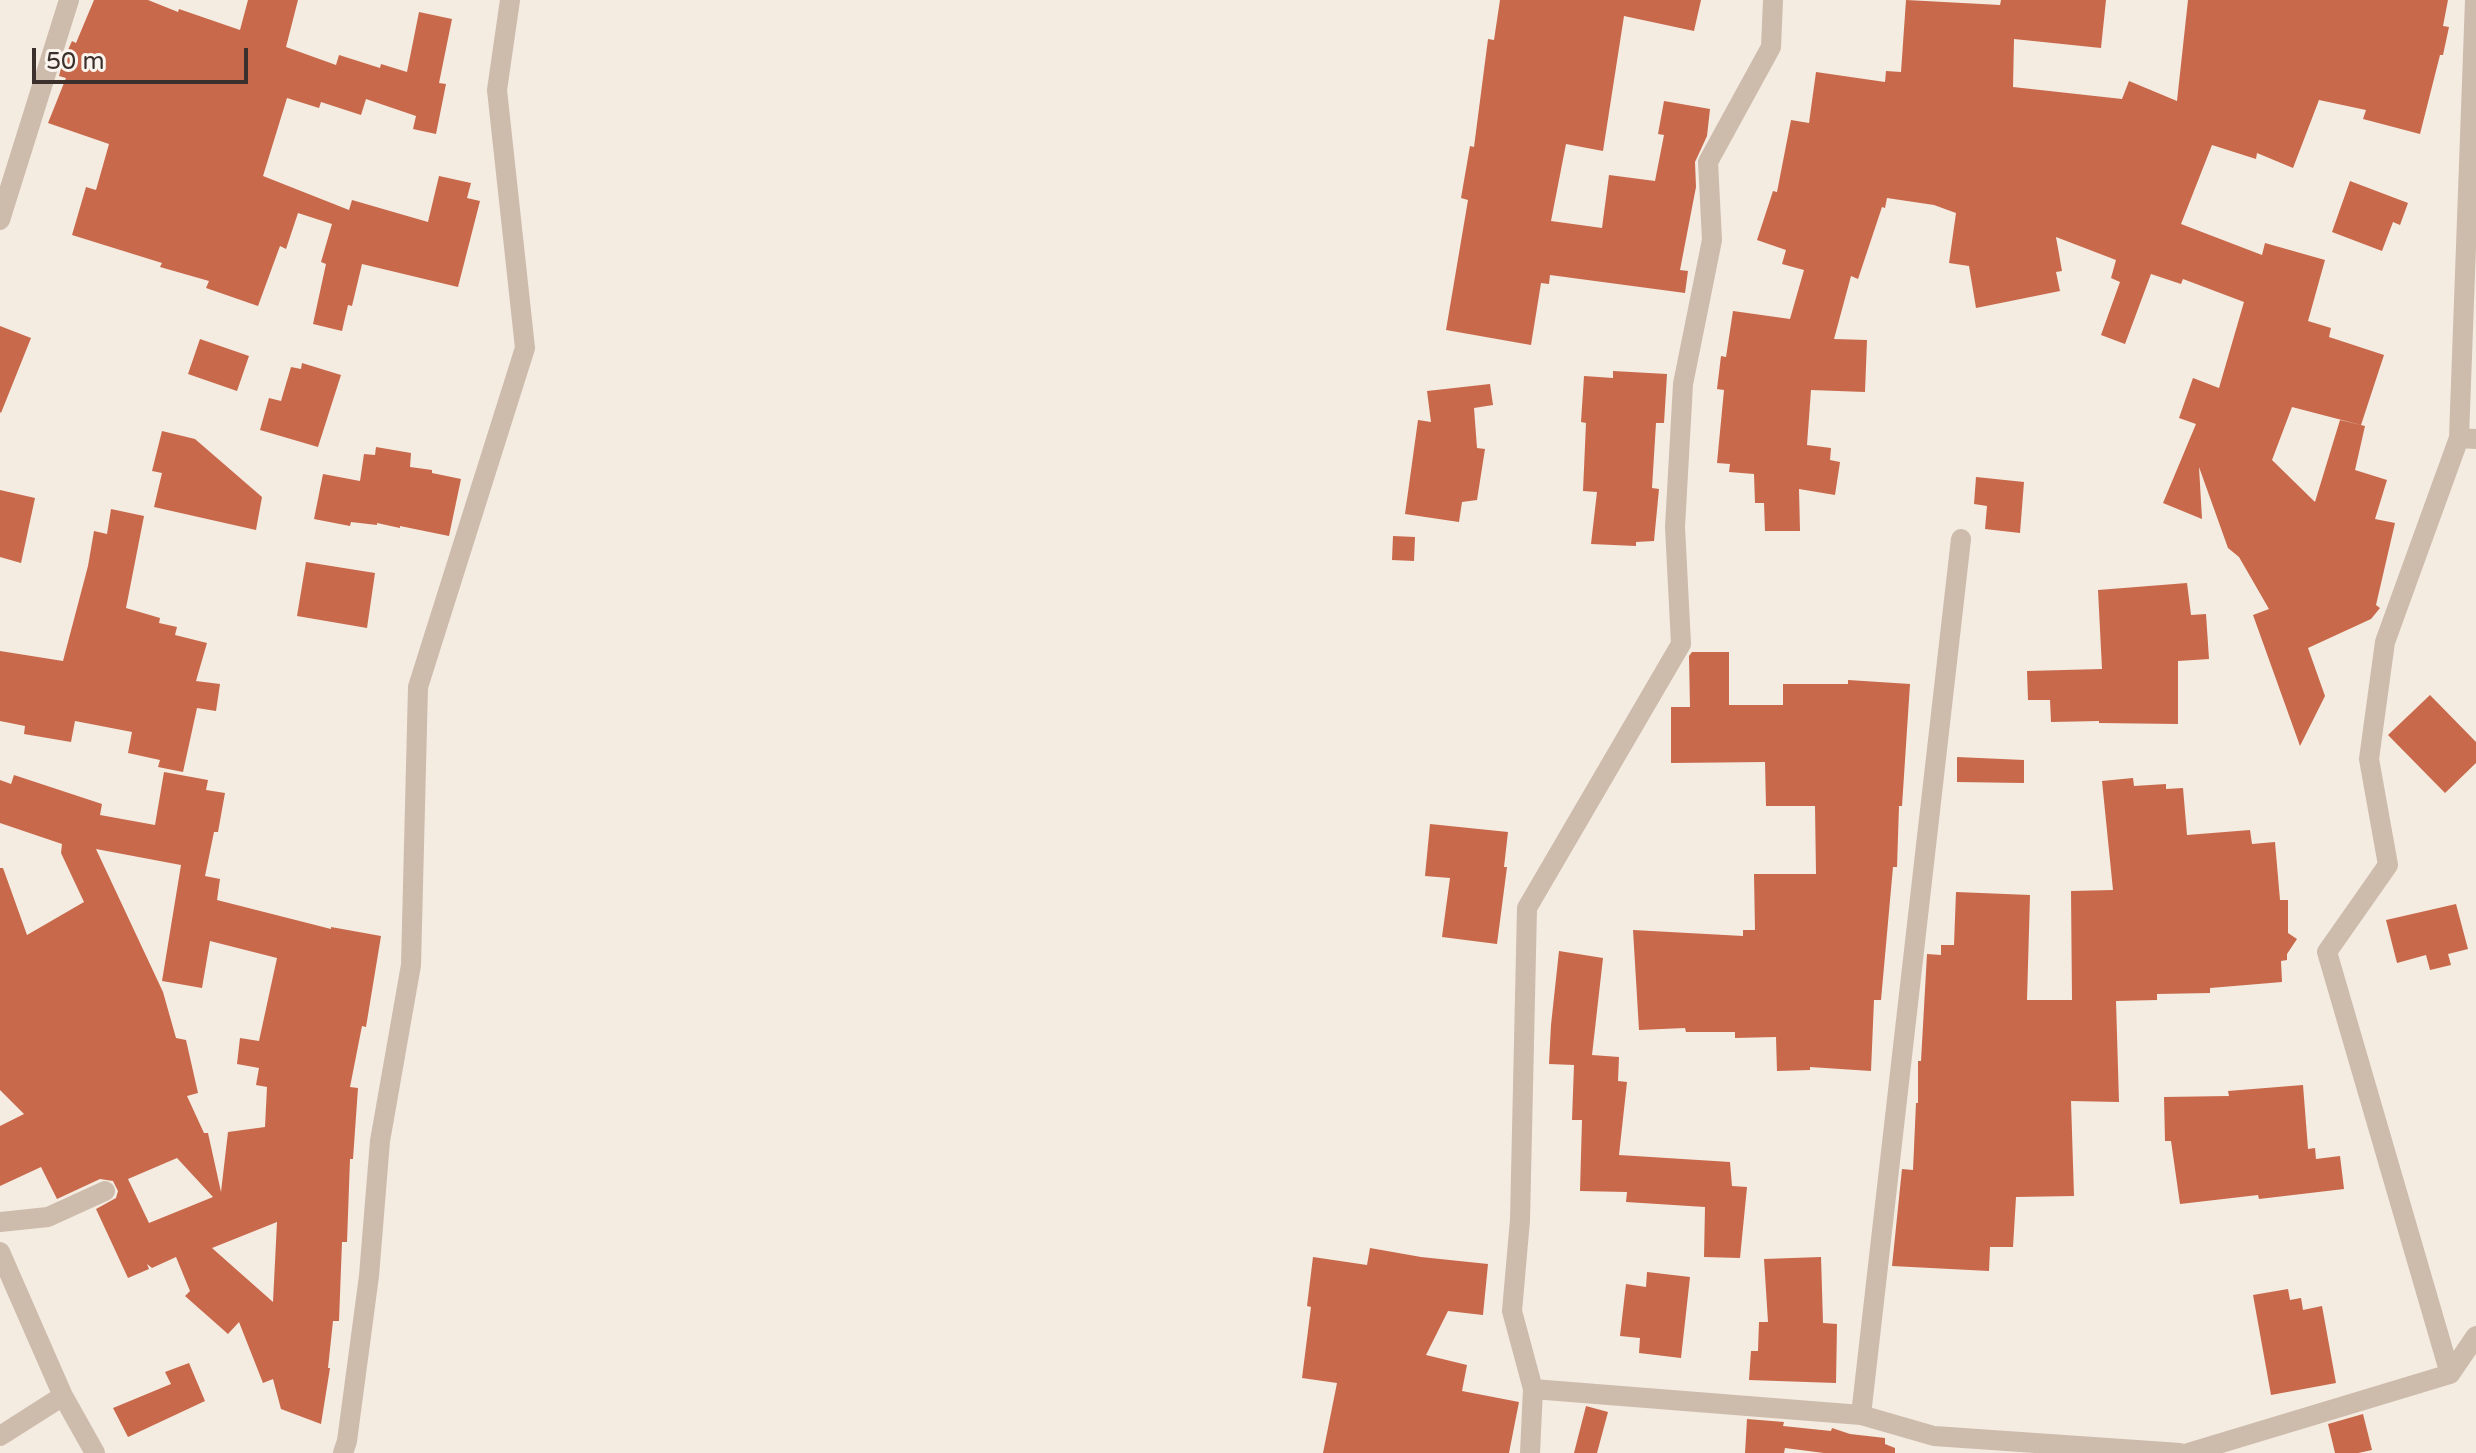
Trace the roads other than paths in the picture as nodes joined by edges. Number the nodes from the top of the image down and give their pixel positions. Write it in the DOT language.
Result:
graph roads {
  1 [pos="69,0"];
  2 [pos="510,0"];
  3 [pos="1773,0"];
  4 [pos="2475,0"];
  5 [pos="0,220"];
  6 [pos="2468,438"];
  7 [pos="1961,539"];
  8 [pos="105,1191"];
  9 [pos="0,1222"];
  10 [pos="0,1252"];
  11 [pos="2476,1336"];
  12 [pos="2450,1374"];
  13 [pos="1533,1389"];
  14 [pos="63,1396"];
  15 [pos="1861,1415"];
  16 [pos="0,1436"];
  17 [pos="95,1453"];
  18 [pos="343,1453"];
  19 [pos="1530,1453"];
  20 [pos="2180,1453"];
  21 [pos="2188,1453"];
  1 -- 5 [label="street"];
  2 -- 18 [label="street"];
  3 -- 13 [label="street"];
  4 -- 6 [label="street"];
  6 -- 12 [label="street"];
  7 -- 15 [label="street"];
  8 -- 9 [label="street"];
  10 -- 14 [label="street"];
  11 -- 12 [label="street"];
  12 -- 21 [label="street"];
  13 -- 15 [label="street"];
  13 -- 19 [label="street"];
  14 -- 16 [label="street"];
  14 -- 17 [label="street"];
  15 -- 20 [label="street"];
}
